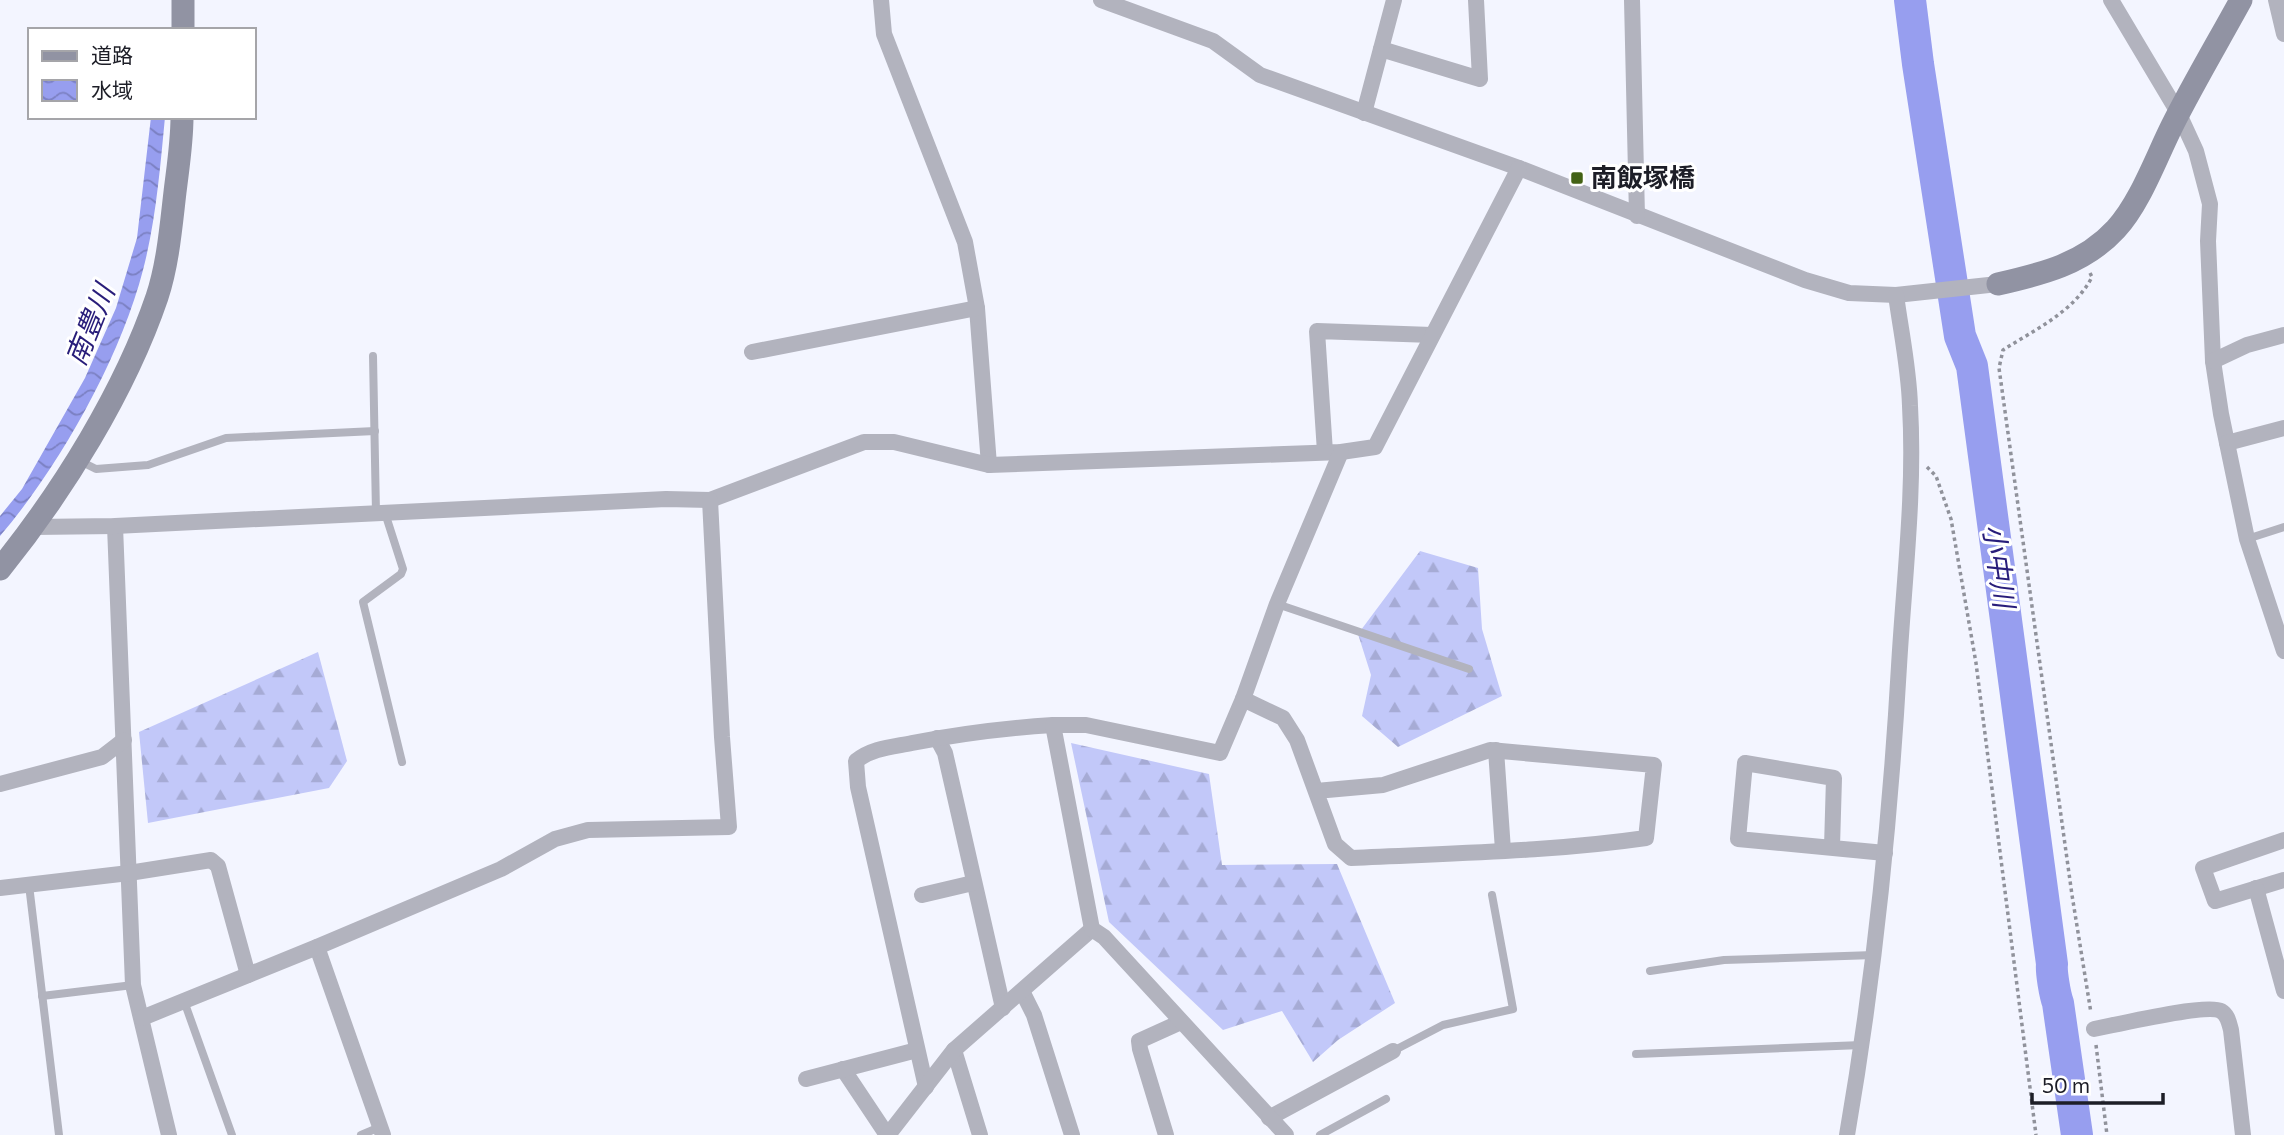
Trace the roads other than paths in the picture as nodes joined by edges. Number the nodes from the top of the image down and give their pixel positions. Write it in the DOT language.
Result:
graph roads {
  1 [pos="183,0"];
  2 [pos="881,0"];
  3 [pos="1101,0"];
  4 [pos="1394,0"];
  5 [pos="1476,0"];
  6 [pos="1632,0"];
  7 [pos="2241,0"];
  8 [pos="2276,0"];
  9 [pos="2117,1"];
  10 [pos="183,28"];
  11 [pos="2284,34"];
  12 [pos="1381,49"];
  13 [pos="1364,113"];
  14 [pos="2179,114"];
  15 [pos="182,119"];
  16 [pos="1519,168"];
  17 [pos="1637,216"];
  18 [pos="1998,284"];
  19 [pos="1896,295"];
  20 [pos="977,308"];
  21 [pos="1432,335"];
  22 [pos="2284,335"];
  23 [pos="752,352"];
  24 [pos="373,356"];
  25 [pos="2213,361"];
  26 [pos="2284,428"];
  27 [pos="375,431"];
  28 [pos="2227,443"];
  29 [pos="1333,452"];
  30 [pos="77,459"];
  31 [pos="989,465"];
  32 [pos="710,500"];
  33 [pos="381,513"];
  34 [pos="115,526"];
  35 [pos="34,527"];
  36 [pos="2284,527"];
  37 [pos="2247,539"];
  38 [pos="0,569"];
  39 [pos="1277,604"];
  40 [pos="2283,641"];
  41 [pos="1469,669"];
  42 [pos="1243,699"];
  43 [pos="1054,725"];
  44 [pos="937,738"];
  45 [pos="124,740"];
  46 [pos="1496,750"];
  47 [pos="402,762"];
  48 [pos="0,784"];
  49 [pos="1316,791"];
  50 [pos="2284,840"];
  51 [pos="1832,847"];
  52 [pos="1503,850"];
  53 [pos="1885,853"];
  54 [pos="129,873"];
  55 [pos="2284,880"];
  56 [pos="973,883"];
  57 [pos="29,885"];
  58 [pos="0,888"];
  59 [pos="2256,888"];
  60 [pos="922,895"];
  61 [pos="1492,895"];
  62 [pos="1092,929"];
  63 [pos="317,947"];
  64 [pos="1874,955"];
  65 [pos="1650,971"];
  66 [pos="248,975"];
  67 [pos="133,985"];
  68 [pos="1022,991"];
  69 [pos="2284,991"];
  70 [pos="42,996"];
  71 [pos="184,1001"];
  72 [pos="1003,1008"];
  73 [pos="142,1018"];
  74 [pos="1181,1022"];
  75 [pos="2094,1029"];
  76 [pos="1862,1045"];
  77 [pos="917,1050"];
  78 [pos="954,1050"];
  79 [pos="1393,1051"];
  80 [pos="1636,1054"];
  81 [pos="843,1069"];
  82 [pos="806,1079"];
  83 [pos="926,1087"];
  84 [pos="1386,1099"];
  85 [pos="1269,1118"];
  86 [pos="382,1131"];
  87 [pos="59,1135"];
  88 [pos="169,1135"];
  89 [pos="232,1135"];
  90 [pos="361,1135"];
  91 [pos="888,1135"];
  92 [pos="980,1135"];
  93 [pos="1072,1135"];
  94 [pos="1166,1135"];
  95 [pos="1286,1135"];
  96 [pos="1320,1135"];
  97 [pos="1847,1135"];
  98 [pos="2243,1135"];
  1 -- 10 [label="street"];
  2 -- 20 [label="street"];
  3 -- 13 [label="street"];
  4 -- 12 [label="street"];
  5 -- 12 [label="street"];
  6 -- 17 [label="street"];
  7 -- 14 [label="street"];
  8 -- 11 [label="street"];
  9 -- 14 [label="street"];
  12 -- 13 [label="street"];
  13 -- 16 [label="street"];
  14 -- 18 [label="street"];
  14 -- 25 [label="street"];
  15 -- 30 [label="street"];
  16 -- 17 [label="street"];
  16 -- 21 [label="street"];
  17 -- 19 [label="street"];
  18 -- 19 [label="street"];
  19 -- 53 [label="street"];
  20 -- 23 [label="street"];
  20 -- 31 [label="street"];
  21 -- 29 [label="street"];
  21 -- 29 [label="street"];
  22 -- 25 [label="street"];
  24 -- 27 [label="lane"];
  25 -- 28 [label="street"];
  26 -- 28 [label="street"];
  27 -- 30 [label="lane"];
  27 -- 33 [label="lane"];
  28 -- 37 [label="street"];
  29 -- 31 [label="street"];
  29 -- 39 [label="street"];
  30 -- 35 [label="street"];
  31 -- 32 [label="street"];
  32 -- 33 [label="street"];
  32 -- 63 [label="street"];
  33 -- 34 [label="street"];
  33 -- 47 [label="lane"];
  34 -- 35 [label="street"];
  34 -- 45 [label="street"];
  35 -- 38 [label="street"];
  36 -- 37 [label="lane"];
  37 -- 40 [label="street"];
  39 -- 41 [label="lane"];
  39 -- 42 [label="street"];
  42 -- 43 [label="street"];
  42 -- 49 [label="street"];
  43 -- 44 [label="street"];
  43 -- 62 [label="street"];
  44 -- 56 [label="street"];
  44 -- 77 [label="street"];
  45 -- 48 [label="street"];
  45 -- 54 [label="street"];
  46 -- 49 [label="street"];
  46 -- 52 [label="street"];
  46 -- 52 [label="street"];
  49 -- 52 [label="street"];
  50 -- 59 [label="street"];
  51 -- 51 [label="street"];
  51 -- 53 [label="street"];
  53 -- 64 [label="street"];
  54 -- 57 [label="street"];
  54 -- 66 [label="street"];
  54 -- 67 [label="street"];
  55 -- 59 [label="street"];
  56 -- 60 [label="street"];
  56 -- 72 [label="street"];
  57 -- 58 [label="street"];
  57 -- 70 [label="lane"];
  59 -- 69 [label="street"];
  61 -- 79 [label="lane"];
  62 -- 68 [label="street"];
  62 -- 74 [label="street"];
  63 -- 66 [label="street"];
  63 -- 86 [label="street"];
  64 -- 65 [label="lane"];
  64 -- 76 [label="street"];
  66 -- 71 [label="street"];
  67 -- 70 [label="lane"];
  67 -- 73 [label="street"];
  68 -- 72 [label="street"];
  68 -- 93 [label="street"];
  70 -- 87 [label="lane"];
  71 -- 73 [label="street"];
  71 -- 89 [label="lane"];
  72 -- 78 [label="street"];
  73 -- 88 [label="street"];
  74 -- 85 [label="street"];
  74 -- 94 [label="street"];
  75 -- 98 [label="street"];
  76 -- 80 [label="lane"];
  76 -- 97 [label="street"];
  77 -- 81 [label="street"];
  77 -- 83 [label="street"];
  78 -- 83 [label="street"];
  78 -- 92 [label="street"];
  79 -- 85 [label="street"];
  81 -- 82 [label="street"];
  81 -- 91 [label="street"];
  83 -- 91 [label="street"];
  84 -- 96 [label="lane"];
  85 -- 95 [label="street"];
  86 -- 90 [label="lane"];
}
